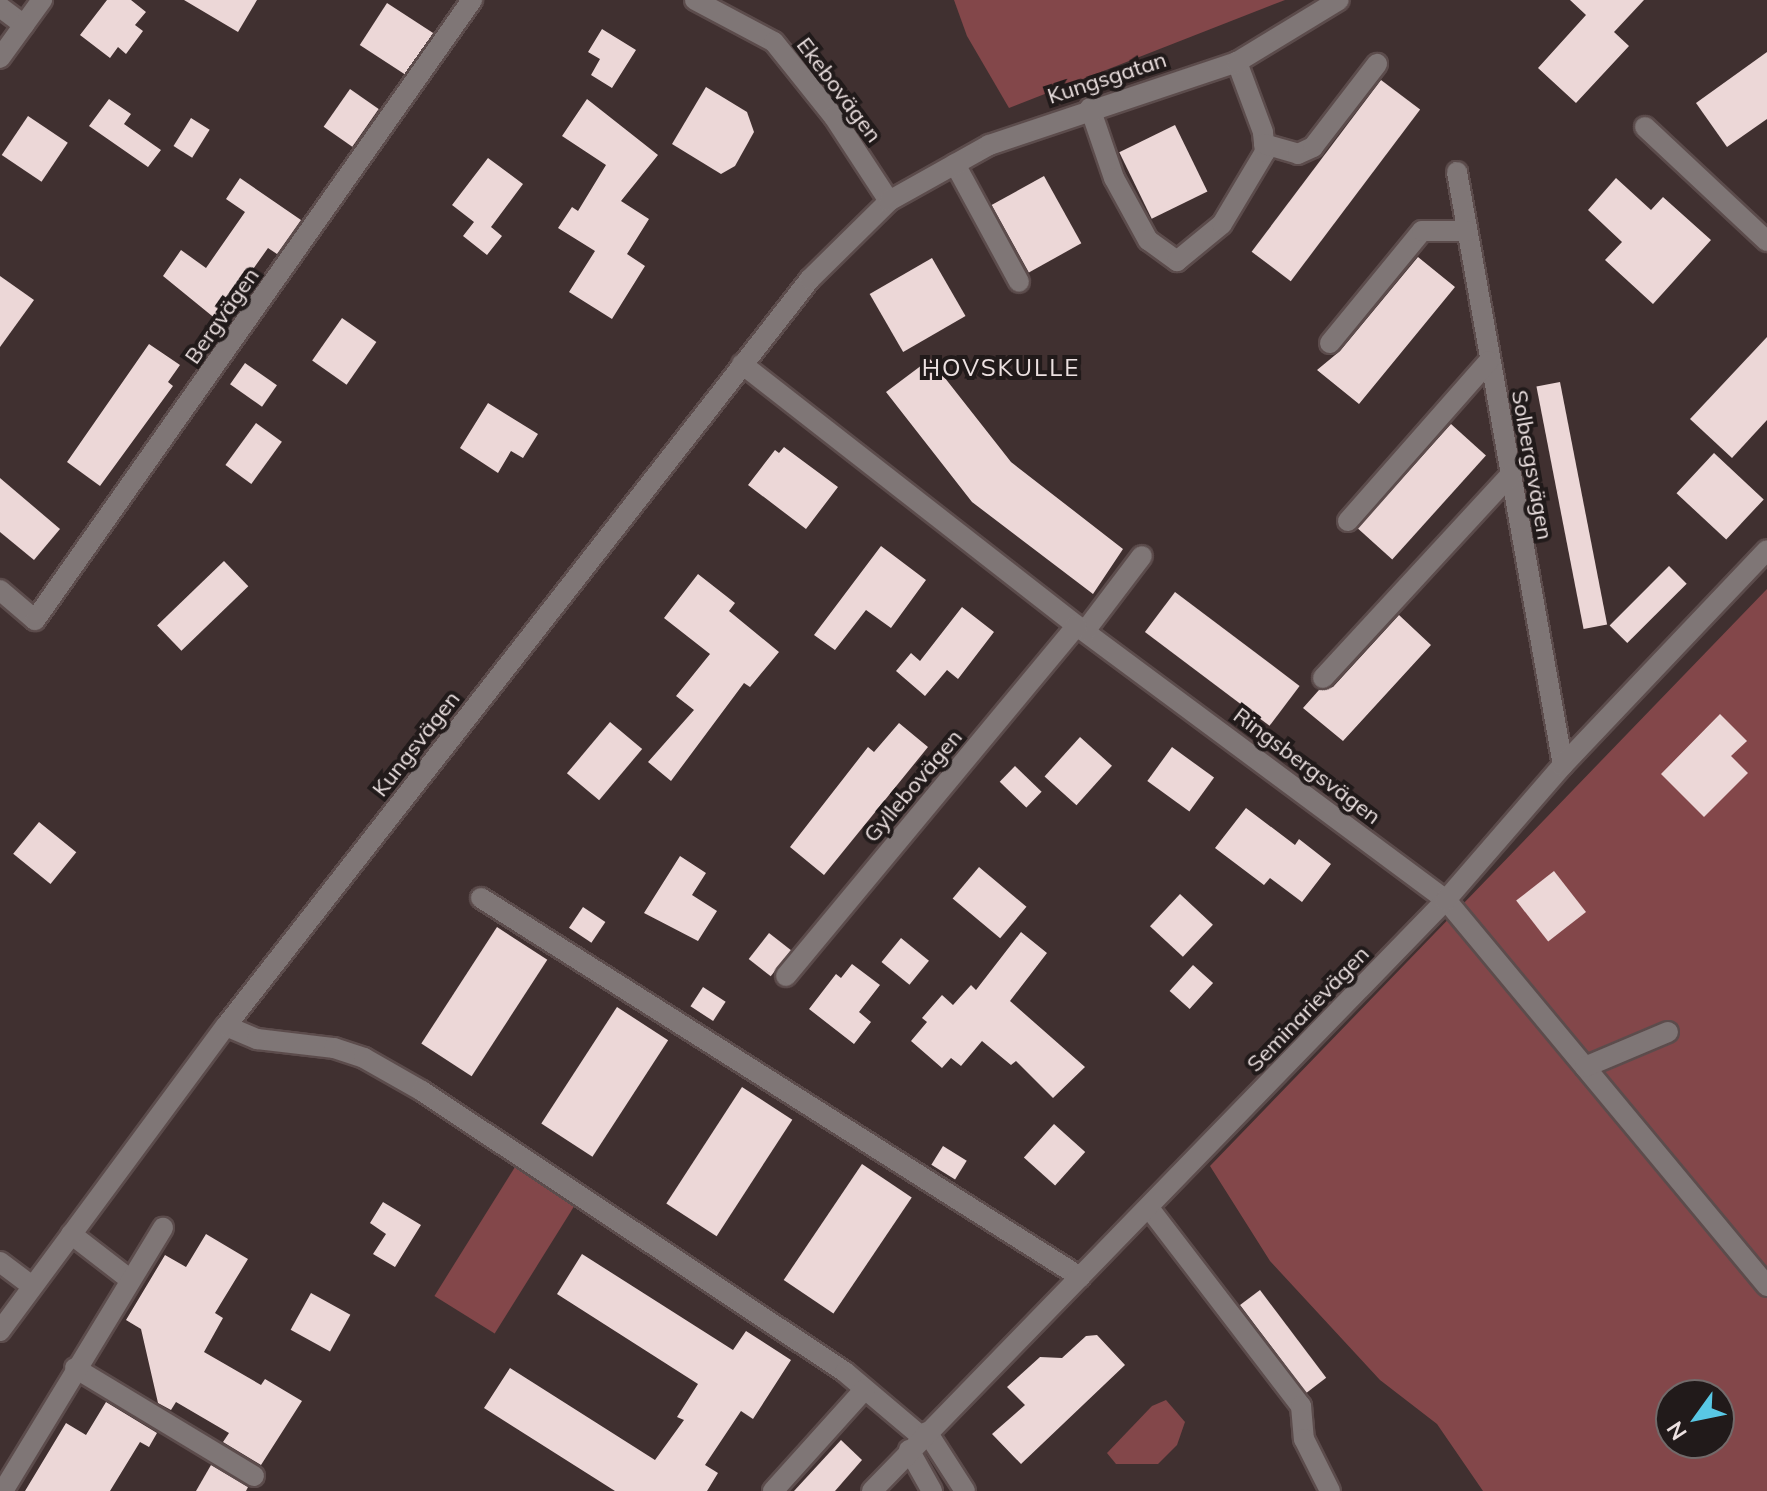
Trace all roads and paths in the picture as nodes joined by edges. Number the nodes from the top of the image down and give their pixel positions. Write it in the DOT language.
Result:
graph roads {
  1 [pos="42,0"];
  2 [pos="472,0"];
  3 [pos="695,0"];
  4 [pos="1339,0"];
  5 [pos="0,7"];
  6 [pos="24,25"];
  7 [pos="0,58"];
  8 [pos="1237,62"];
  9 [pos="1377,64"];
  10 [pos="1090,108"];
  11 [pos="1645,127"];
  12 [pos="1264,144"];
  13 [pos="955,164"];
  14 [pos="1457,172"];
  15 [pos="889,201"];
  16 [pos="1467,231"];
  17 [pos="1767,241"];
  18 [pos="1019,282"];
  19 [pos="1330,343"];
  20 [pos="1489,361"];
  21 [pos="742,364"];
  22 [pos="1510,475"];
  23 [pos="1348,521"];
  24 [pos="1767,550"];
  25 [pos="1142,556"];
  26 [pos="0,590"];
  27 [pos="1081,629"];
  28 [pos="1323,678"];
  29 [pos="1563,765"];
  30 [pos="481,898"];
  31 [pos="1446,900"];
  32 [pos="786,976"];
  33 [pos="226,1026"];
  34 [pos="1668,1032"];
  35 [pos="1585,1067"];
  36 [pos="1149,1208"];
  37 [pos="163,1228"];
  38 [pos="71,1234"];
  39 [pos="0,1262"];
  40 [pos="1080,1277"];
  41 [pos="128,1278"];
  42 [pos="32,1286"];
  43 [pos="1767,1286"];
  44 [pos="0,1331"];
  45 [pos="75,1368"];
  46 [pos="865,1389"];
  47 [pos="919,1440"];
  48 [pos="254,1476"];
  49 [pos="3,1491"];
  50 [pos="773,1491"];
  51 [pos="872,1491"];
  52 [pos="932,1491"];
  53 [pos="965,1491"];
  54 [pos="1330,1491"];
  1 -- 6 [label="street"];
  2 -- 26 [label="street, Bergvägen"];
  3 -- 15 [label="street, Ekebovägen"];
  4 -- 8 [label="street, Kungsgatan"];
  5 -- 6 [label="street"];
  6 -- 7 [label="street"];
  8 -- 10 [label="street, Kungsgatan"];
  8 -- 12 [label="street"];
  9 -- 12 [label="street"];
  10 -- 12 [label="street"];
  10 -- 13 [label="street, Kungsgatan"];
  11 -- 17 [label="street"];
  13 -- 15 [label="street, Kungsgatan"];
  13 -- 18 [label="street"];
  14 -- 16 [label="street, Solbergsvägen"];
  15 -- 21 [label="street, Kungsvägen"];
  16 -- 19 [label="street"];
  16 -- 20 [label="street, Solbergsvägen"];
  20 -- 22 [label="street, Solbergsvägen"];
  20 -- 23 [label="street"];
  21 -- 27 [label="street, Ringsbergsvägen"];
  21 -- 33 [label="street, Kungsvägen"];
  22 -- 28 [label="street"];
  22 -- 29 [label="street, Solbergsvägen"];
  24 -- 29 [label="street, Seminarievägen"];
  25 -- 27 [label="street, Gyllebovägen"];
  27 -- 31 [label="street, Ringsbergsvägen"];
  27 -- 32 [label="street, Gyllebovägen"];
  29 -- 31 [label="street, Seminarievägen"];
  30 -- 40 [label="street"];
  31 -- 35 [label="street, Ringsbergsvägen"];
  31 -- 36 [label="street, Seminarievägen"];
  33 -- 38 [label="street, Kungsvägen"];
  33 -- 46 [label="street"];
  34 -- 35 [label="street"];
  35 -- 43 [label="street, Ringsbergsvägen"];
  36 -- 40 [label="street, Seminarievägen"];
  36 -- 54 [label="street"];
  37 -- 41 [label="street"];
  38 -- 41 [label="street"];
  38 -- 42 [label="street, Kungsvägen"];
  39 -- 42 [label="street"];
  40 -- 47 [label="street, Seminarievägen"];
  41 -- 45 [label="street"];
  42 -- 44 [label="street, Kungsvägen"];
  45 -- 48 [label="street"];
  45 -- 49 [label="street"];
  46 -- 47 [label="street"];
  46 -- 50 [label="street"];
  47 -- 51 [label="street, Seminarievägen"];
  47 -- 52 [label="street"];
  47 -- 53 [label="street"];
}
